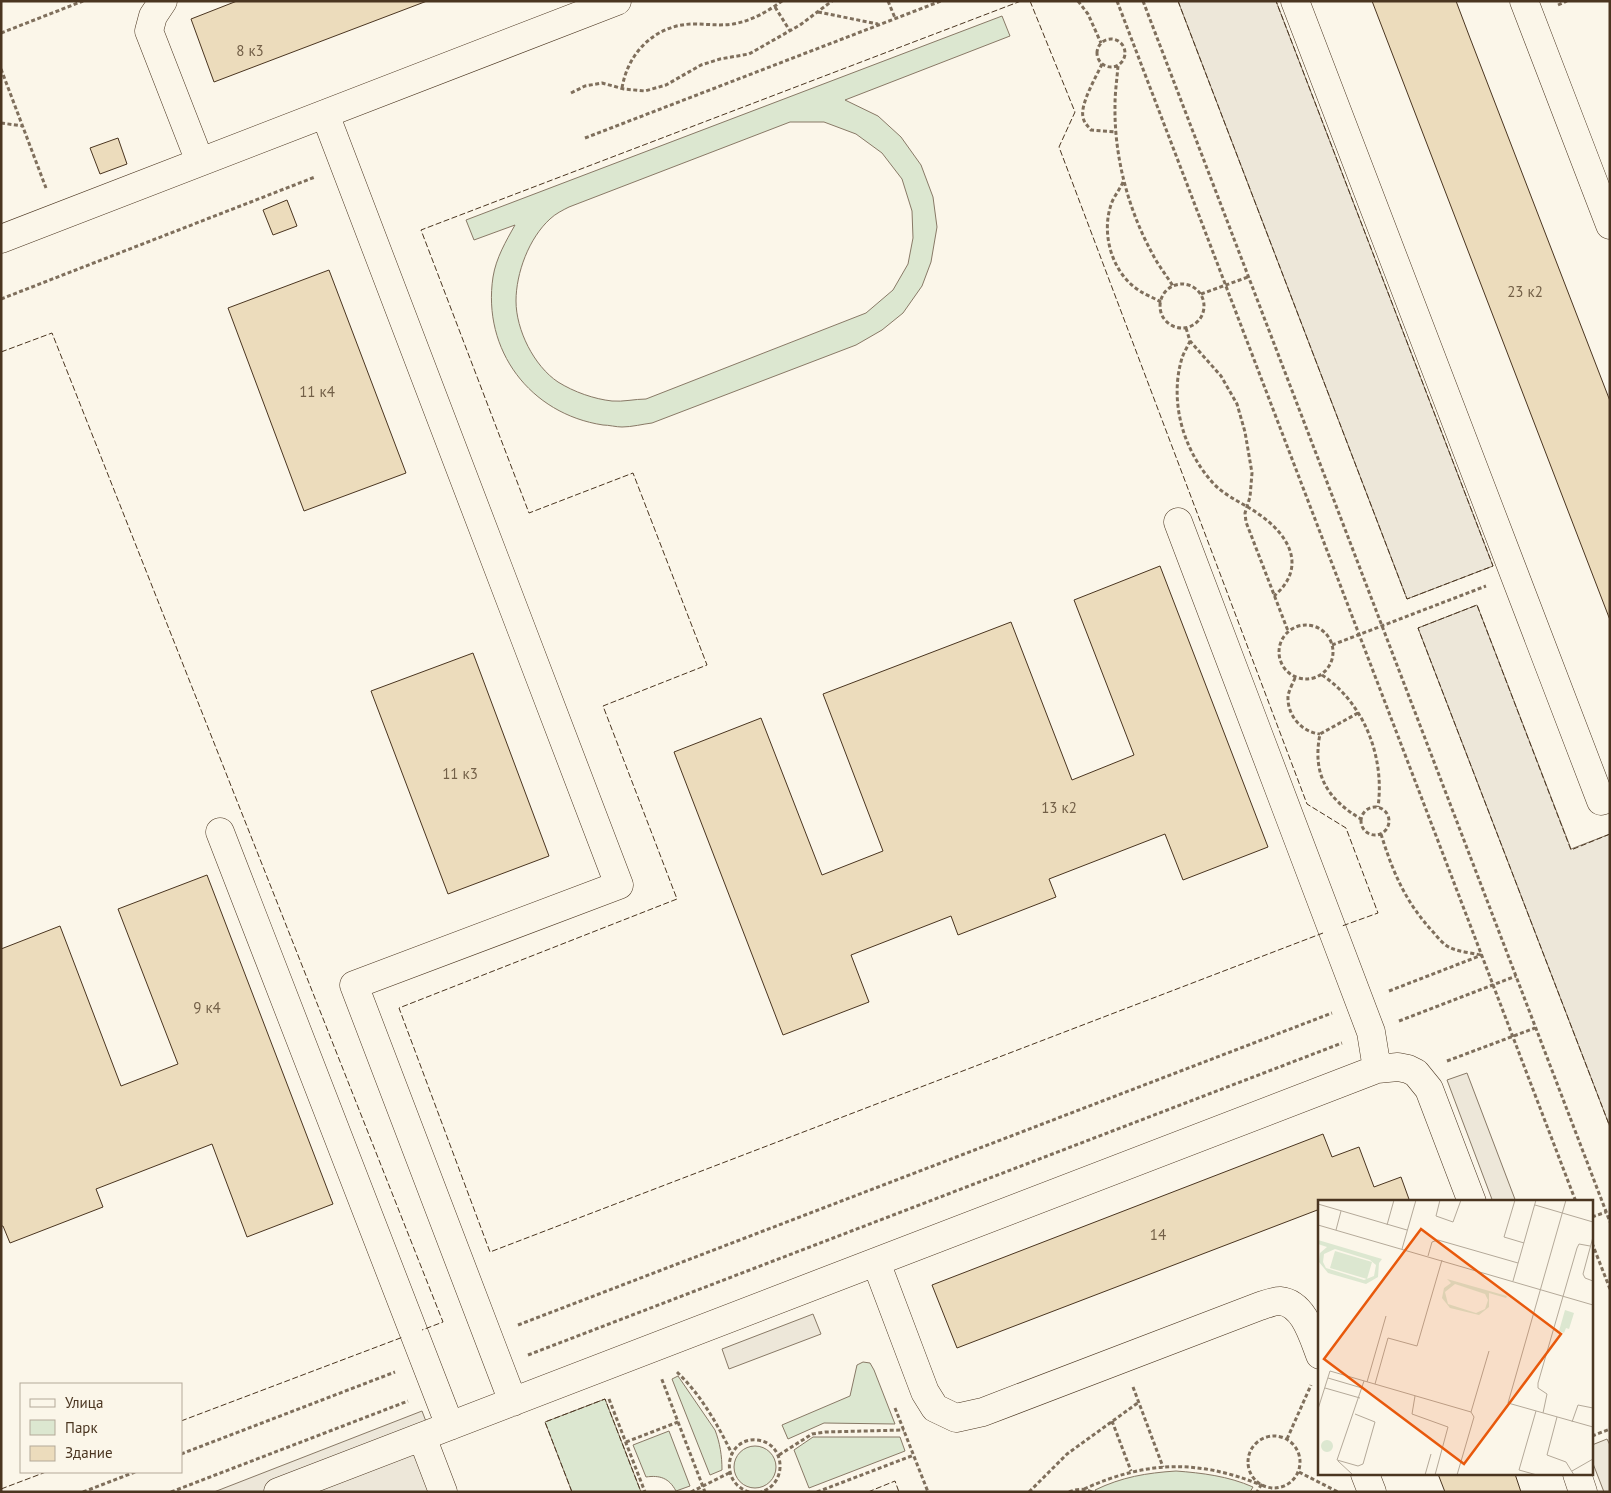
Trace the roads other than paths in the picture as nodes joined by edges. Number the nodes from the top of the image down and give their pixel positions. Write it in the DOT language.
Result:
graph roads {
  1 [pos="163,1"];
  2 [pos="617,1"];
  3 [pos="1295,1"];
  4 [pos="1524,1"];
  5 [pos="325,114"];
  6 [pos="200,162"];
  7 [pos="1610,224"];
  8 [pos="1,239"];
  9 [pos="1178,522"];
  10 [pos="1610,798"];
  11 [pos="220,832"];
  12 [pos="1377,1069"];
  13 [pos="1471,1200"];
  14 [pos="876,1262"];
  15 [pos="1318,1350"];
  16 [pos="513,1402"];
  17 [pos="450,1426"];
  18 [pos="422,1437"];
  19 [pos="1366,1476"];
  20 [pos="1578,1476"];
  21 [pos="278,1492"];
  22 [pos="443,1492"];
  23 [pos="1372,1492"];
  24 [pos="1583,1492"];
  1 -- 6 [label="lane"];
  2 -- 5 [label="lane"];
  3 -- 10 [label="lane"];
  4 -- 7 [label="lane"];
  5 -- 6 [label="lane"];
  5 -- 16 [label="lane"];
  6 -- 8 [label="lane"];
  9 -- 12 [label="lane"];
  11 -- 17 [label="lane"];
  12 -- 13 [label="lane"];
  12 -- 14 [label="lane"];
  14 -- 15 [label="lane"];
  14 -- 16 [label="lane"];
  16 -- 17 [label="lane"];
  17 -- 18 [label="lane"];
  18 -- 21 [label="lane"];
  18 -- 22 [label="lane"];
  19 -- 23 [label="lane"];
  20 -- 24 [label="lane"];
}
